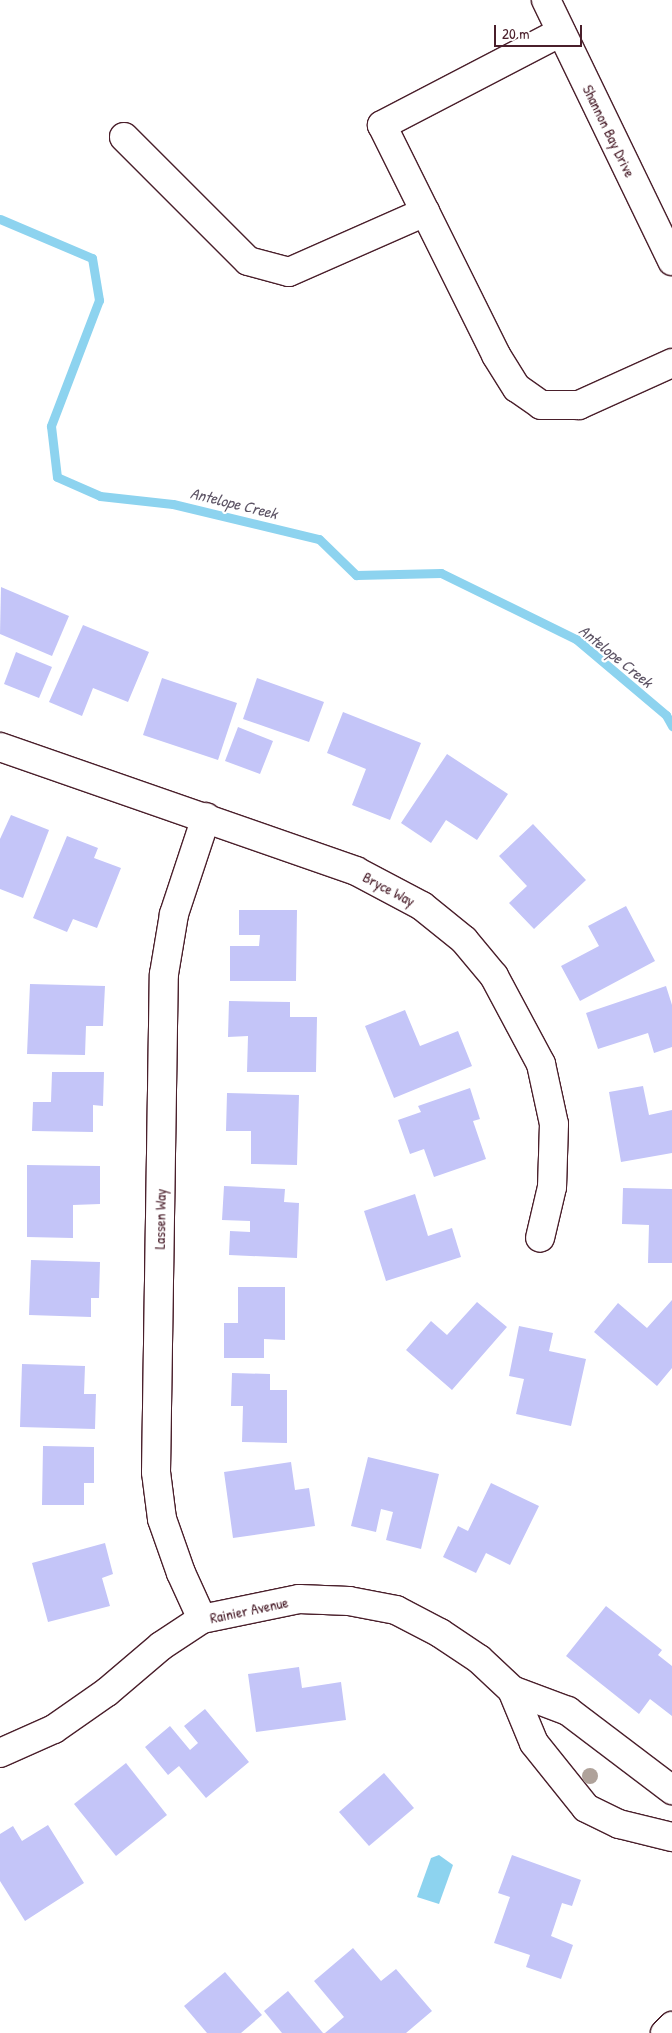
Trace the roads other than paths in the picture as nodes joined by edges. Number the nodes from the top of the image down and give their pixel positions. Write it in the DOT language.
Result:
graph roads {
  1 [pos="546,0"];
  2 [pos="561,32"];
  3 [pos="124,137"];
  4 [pos="425,212"];
  5 [pos="672,261"];
  6 [pos="672,363"];
  7 [pos="0,747"];
  8 [pos="206,816"];
  9 [pos="540,1238"];
  10 [pos="202,1619"];
  11 [pos="512,1690"];
  12 [pos="0,1753"];
  13 [pos="672,1790"];
  14 [pos="672,1837"];
  15 [pos="672,2026"];
  16 [pos="666,2033"];
  1 -- 2 [label="street, Shannon Bay Drive"];
  2 -- 4 [label="street"];
  2 -- 5 [label="street, Shannon Bay Drive"];
  3 -- 4 [label="street"];
  4 -- 6 [label="street"];
  7 -- 8 [label="street, Bryce Way"];
  8 -- 9 [label="street, Bryce Way"];
  8 -- 10 [label="street, Lassen Way"];
  10 -- 11 [label="street, Rainier Avenue"];
  10 -- 12 [label="street, Rainier Avenue"];
  11 -- 13 [label="street, Rainier Avenue"];
  11 -- 14 [label="street, Rainier Avenue"];
  15 -- 16 [label="street"];
}
